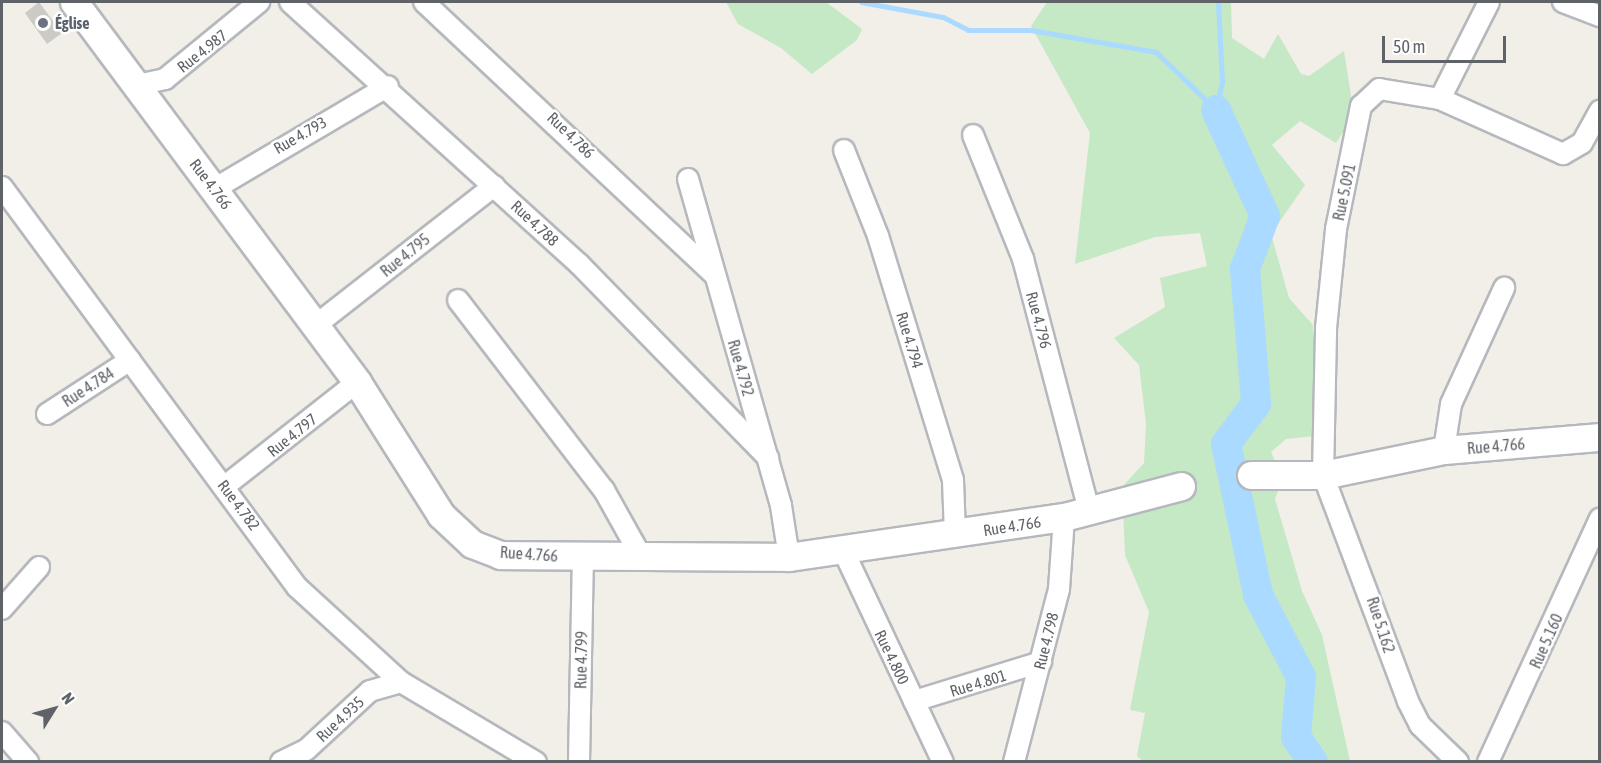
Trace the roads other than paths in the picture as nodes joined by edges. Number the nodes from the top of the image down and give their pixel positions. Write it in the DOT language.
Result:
graph roads {
  1 [pos="74,2"];
  2 [pos="258,2"];
  3 [pos="290,2"];
  4 [pos="424,2"];
  5 [pos="1489,2"];
  6 [pos="1563,2"];
  7 [pos="1599,16"];
  8 [pos="137,85"];
  9 [pos="388,86"];
  10 [pos="1440,99"];
  11 [pos="1599,111"];
  12 [pos="973,135"];
  13 [pos="844,150"];
  14 [pos="688,179"];
  15 [pos="494,186"];
  16 [pos="2,187"];
  17 [pos="214,189"];
  18 [pos="713,273"];
  19 [pos="1503,288"];
  20 [pos="459,300"];
  21 [pos="316,325"];
  22 [pos="129,360"];
  23 [pos="357,382"];
  24 [pos="47,414"];
  25 [pos="1599,437"];
  26 [pos="1444,450"];
  27 [pos="768,458"];
  28 [pos="1251,475"];
  29 [pos="1323,475"];
  30 [pos="225,486"];
  31 [pos="1181,486"];
  32 [pos="1076,514"];
  33 [pos="1599,518"];
  34 [pos="955,535"];
  35 [pos="844,552"];
  36 [pos="789,557"];
  37 [pos="583,558"];
  38 [pos="642,558"];
  39 [pos="39,567"];
  40 [pos="2,609"];
  41 [pos="1041,662"];
  42 [pos="401,682"];
  43 [pos="914,701"];
  44 [pos="2,732"];
  45 [pos="28,762"];
  46 [pos="281,762"];
  47 [pos="536,762"];
  48 [pos="579,762"];
  49 [pos="943,762"];
  50 [pos="1014,762"];
  51 [pos="1458,762"];
  52 [pos="1488,762"];
  1 -- 8 [label="street, Rue 4.766"];
  2 -- 8 [label="street, Rue 4.987"];
  3 -- 9 [label="street, Rue 4.788"];
  4 -- 18 [label="street, Rue 4.786"];
  5 -- 10 [label="street"];
  6 -- 7 [label="street"];
  8 -- 17 [label="street, Rue 4.766"];
  9 -- 15 [label="street, Rue 4.788"];
  9 -- 17 [label="street, Rue 4.793"];
  10 -- 11 [label="street"];
  10 -- 29 [label="street, Rue 5.091"];
  12 -- 32 [label="street, Rue 4.796"];
  13 -- 34 [label="street, Rue 4.794"];
  14 -- 18 [label="street, Rue 4.792"];
  15 -- 21 [label="street, Rue 4.795"];
  15 -- 27 [label="street, Rue 4.788"];
  16 -- 22 [label="street, Rue 4.782"];
  17 -- 21 [label="street, Rue 4.766"];
  18 -- 27 [label="street, Rue 4.792"];
  19 -- 26 [label="street"];
  20 -- 38 [label="street"];
  21 -- 23 [label="street, Rue 4.766"];
  22 -- 24 [label="street, Rue 4.784"];
  22 -- 30 [label="street, Rue 4.782"];
  23 -- 30 [label="street, Rue 4.797"];
  23 -- 37 [label="street, Rue 4.766"];
  25 -- 26 [label="street, Rue 4.766"];
  26 -- 29 [label="street, Rue 4.766"];
  27 -- 36 [label="street, Rue 4.792"];
  28 -- 29 [label="street, Rue 4.766"];
  29 -- 51 [label="street, Rue 5.162"];
  30 -- 42 [label="street, Rue 4.782"];
  31 -- 32 [label="street, Rue 4.766"];
  32 -- 34 [label="street, Rue 4.766"];
  32 -- 41 [label="street, Rue 4.798"];
  33 -- 52 [label="street, Rue 5.160"];
  34 -- 35 [label="street, Rue 4.766"];
  35 -- 36 [label="street, Rue 4.766"];
  35 -- 43 [label="street, Rue 4.800"];
  36 -- 38 [label="street, Rue 4.766"];
  37 -- 38 [label="street, Rue 4.766"];
  37 -- 48 [label="street, Rue 4.799"];
  39 -- 40 [label="street"];
  41 -- 43 [label="street, Rue 4.801"];
  41 -- 50 [label="street, Rue 4.798"];
  42 -- 46 [label="street, Rue 4.935"];
  42 -- 47 [label="street, Rue 4.782"];
  43 -- 49 [label="street, Rue 4.800"];
  44 -- 45 [label="street"];
}
